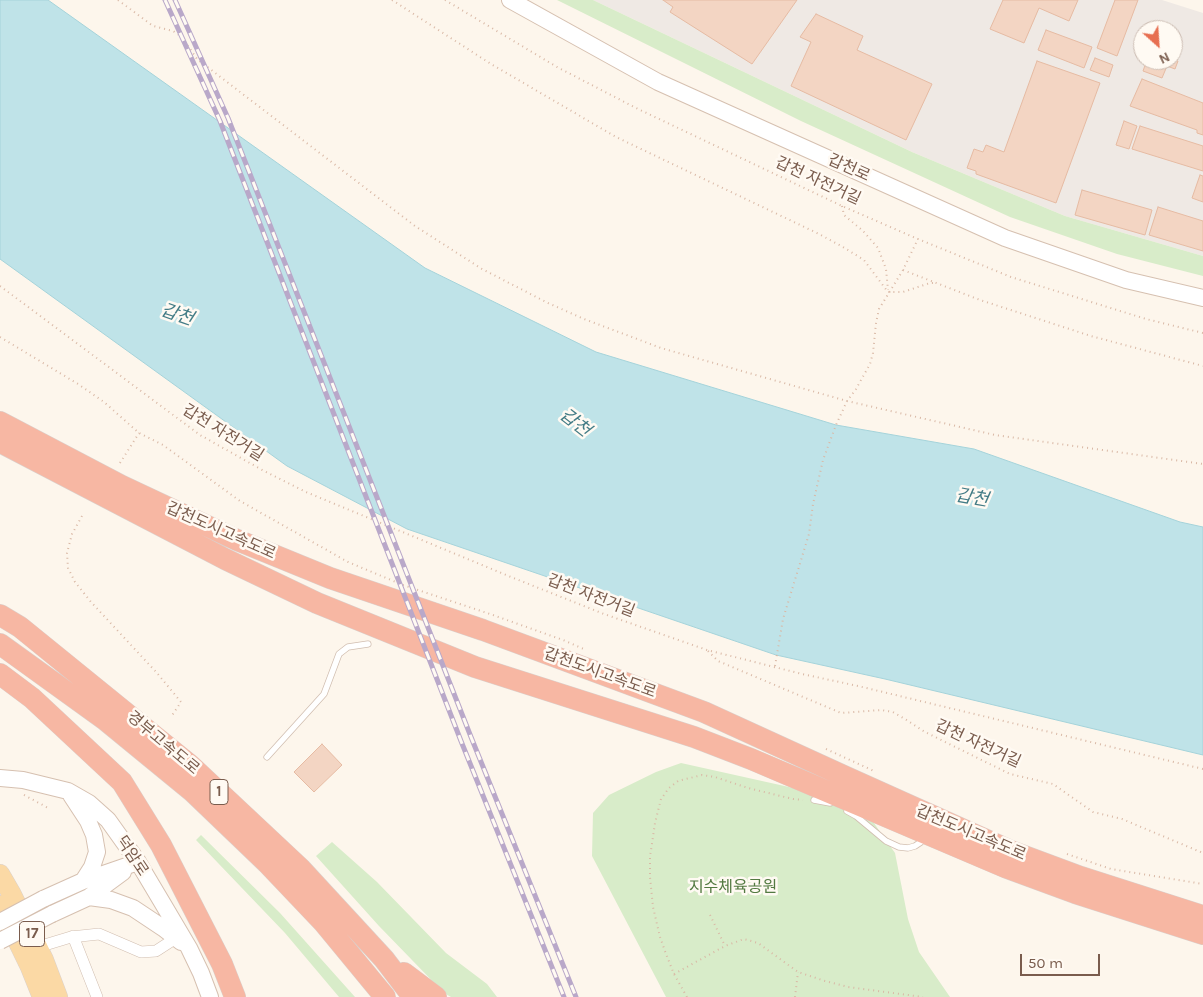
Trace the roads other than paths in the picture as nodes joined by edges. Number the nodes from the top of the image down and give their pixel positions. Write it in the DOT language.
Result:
graph roads {
  1 [pos="510,0"];
  2 [pos="1203,298"];
  3 [pos="0,422"];
  4 [pos="0,442"];
  5 [pos="0,615"];
  6 [pos="0,644"];
  7 [pos="368,644"];
  8 [pos="0,674"];
  9 [pos="267,757"];
  10 [pos="0,778"];
  11 [pos="68,791"];
  12 [pos="814,800"];
  13 [pos="836,806"];
  14 [pos="844,809"];
  15 [pos="926,834"];
  16 [pos="138,862"];
  17 [pos="0,874"];
  18 [pos="83,881"];
  19 [pos="89,897"];
  20 [pos="0,905"];
  21 [pos="1203,916"];
  22 [pos="0,922"];
  23 [pos="1203,934"];
  24 [pos="73,936"];
  25 [pos="0,941"];
  26 [pos="182,944"];
  27 [pos="38,947"];
  28 [pos="384,959"];
  29 [pos="42,997"];
  30 [pos="58,997"];
  31 [pos="97,997"];
  32 [pos="210,997"];
  33 [pos="235,997"];
  34 [pos="385,997"];
  35 [pos="413,997"];
  36 [pos="436,997"];
  1 -- 2 [label="street, 갑천로"];
  3 -- 21 [label="highway, 갑천도시고속도로"];
  4 -- 15 [label="highway, 갑천도시고속도로"];
  5 -- 28 [label="highway, 경부고속도로 / 1"];
  6 -- 34 [label="highway, 경부고속도로 / 1"];
  7 -- 9 [label="lane"];
  8 -- 33 [label="highway"];
  10 -- 11 [label="street, 덕암로"];
  11 -- 16 [label="street, 덕암로"];
  11 -- 18 [label="street"];
  12 -- 13 [label="lane"];
  14 -- 15 [label="lane"];
  15 -- 23 [label="highway, 갑천도시고속도로"];
  16 -- 18 [label="street"];
  16 -- 19 [label="street"];
  16 -- 26 [label="street, 덕암로"];
  17 -- 27 [label="main road, 17"];
  18 -- 22 [label="street, bridge"];
  19 -- 25 [label="street, bridge"];
  19 -- 26 [label="street"];
  20 -- 29 [label="main road, 17"];
  24 -- 26 [label="street"];
  24 -- 27 [label="street"];
  24 -- 31 [label="street"];
  26 -- 32 [label="street, 덕암로"];
  27 -- 30 [label="main road, 17"];
  28 -- 35 [label="highway, 경부고속도로 / 1"];
  28 -- 36 [label="highway"];
}
